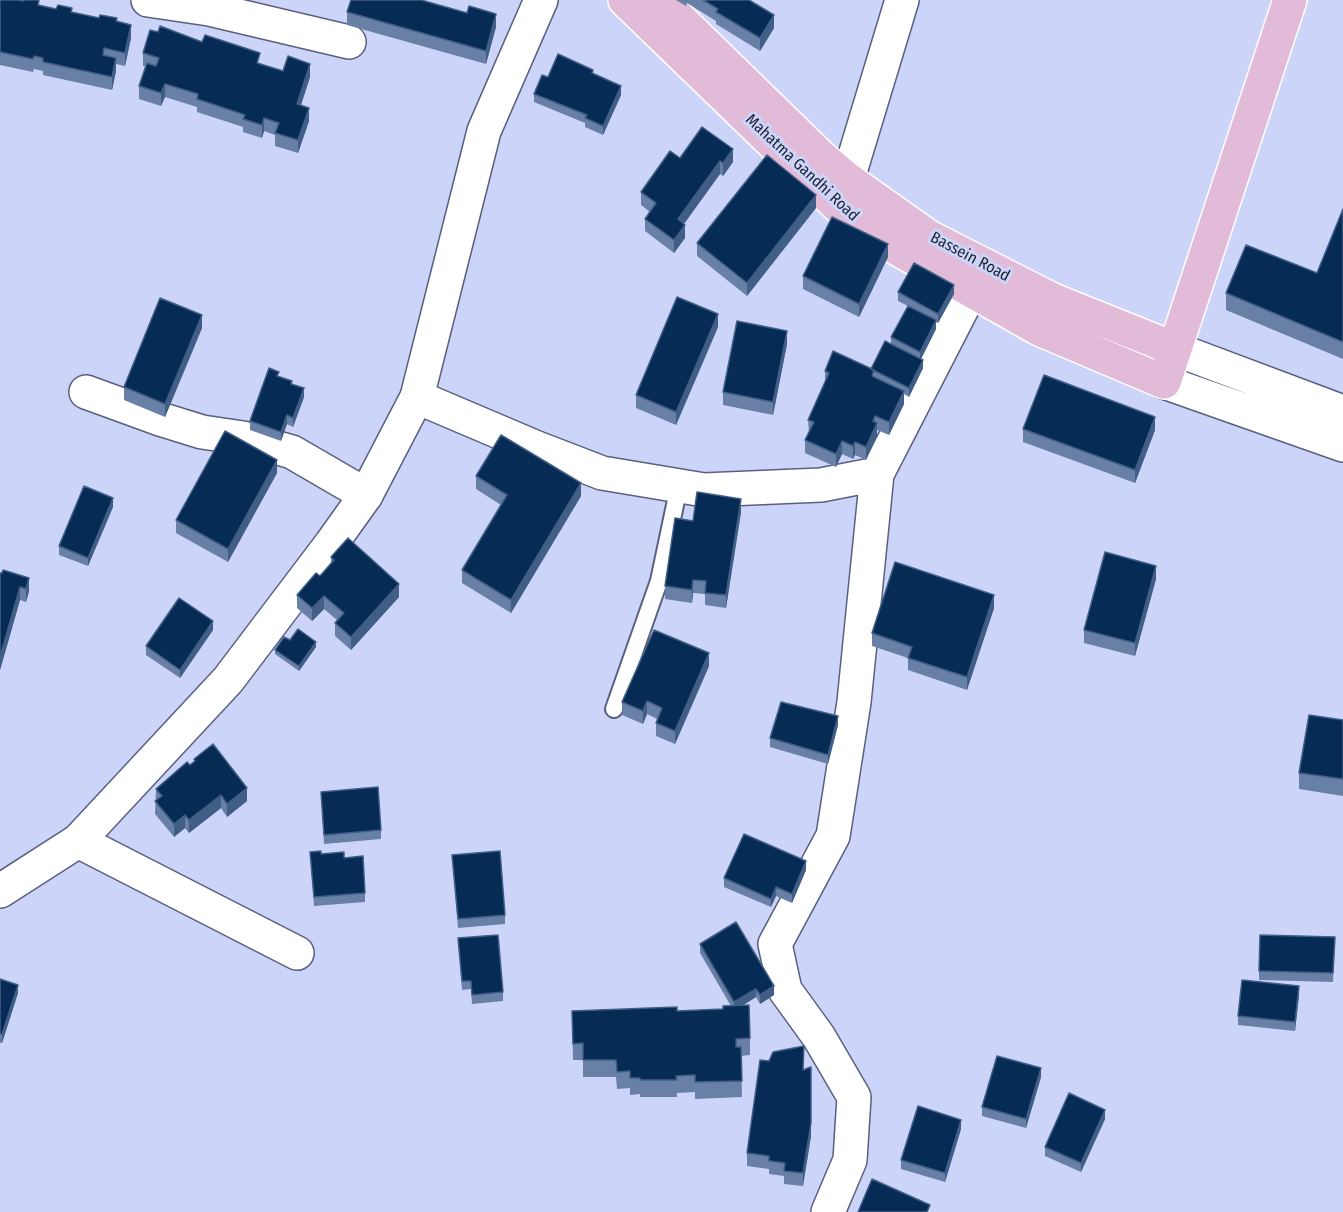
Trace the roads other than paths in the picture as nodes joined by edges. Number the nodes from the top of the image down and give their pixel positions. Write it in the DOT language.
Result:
graph roads {
  1 [pos="148,0"];
  2 [pos="541,0"];
  3 [pos="625,0"];
  4 [pos="660,0"];
  5 [pos="902,0"];
  6 [pos="1290,0"];
  7 [pos="209,5"];
  8 [pos="350,42"];
  9 [pos="843,193"];
  10 [pos="971,291"];
  11 [pos="1175,350"];
  12 [pos="1164,382"];
  13 [pos="86,392"];
  14 [pos="417,397"];
  15 [pos="1343,412"];
  16 [pos="1343,445"];
  17 [pos="877,474"];
  18 [pos="679,486"];
  19 [pos="366,495"];
  20 [pos="614,709"];
  21 [pos="78,841"];
  22 [pos="0,891"];
  23 [pos="297,953"];
  24 [pos="828,1212"];
  1 -- 7 [label="street"];
  2 -- 14 [label="street"];
  3 -- 9 [label="main road, Mahatma Gandhi Road"];
  4 -- 9 [label="main road, Bassein Road"];
  5 -- 9 [label="street"];
  6 -- 11 [label="main road"];
  7 -- 8 [label="street"];
  9 -- 10 [label="main road, Mahatma Gandhi Road"];
  9 -- 11 [label="main road, Bassein Road"];
  10 -- 12 [label="main road, Mahatma Gandhi Road"];
  10 -- 17 [label="street"];
  11 -- 12 [label="main road"];
  11 -- 15 [label="street, Bassein Road"];
  12 -- 16 [label="street"];
  13 -- 19 [label="street"];
  14 -- 18 [label="street"];
  14 -- 19 [label="street"];
  17 -- 18 [label="street"];
  17 -- 24 [label="street"];
  18 -- 20 [label="lane"];
  19 -- 21 [label="street"];
  21 -- 22 [label="street"];
  21 -- 23 [label="street"];
}
